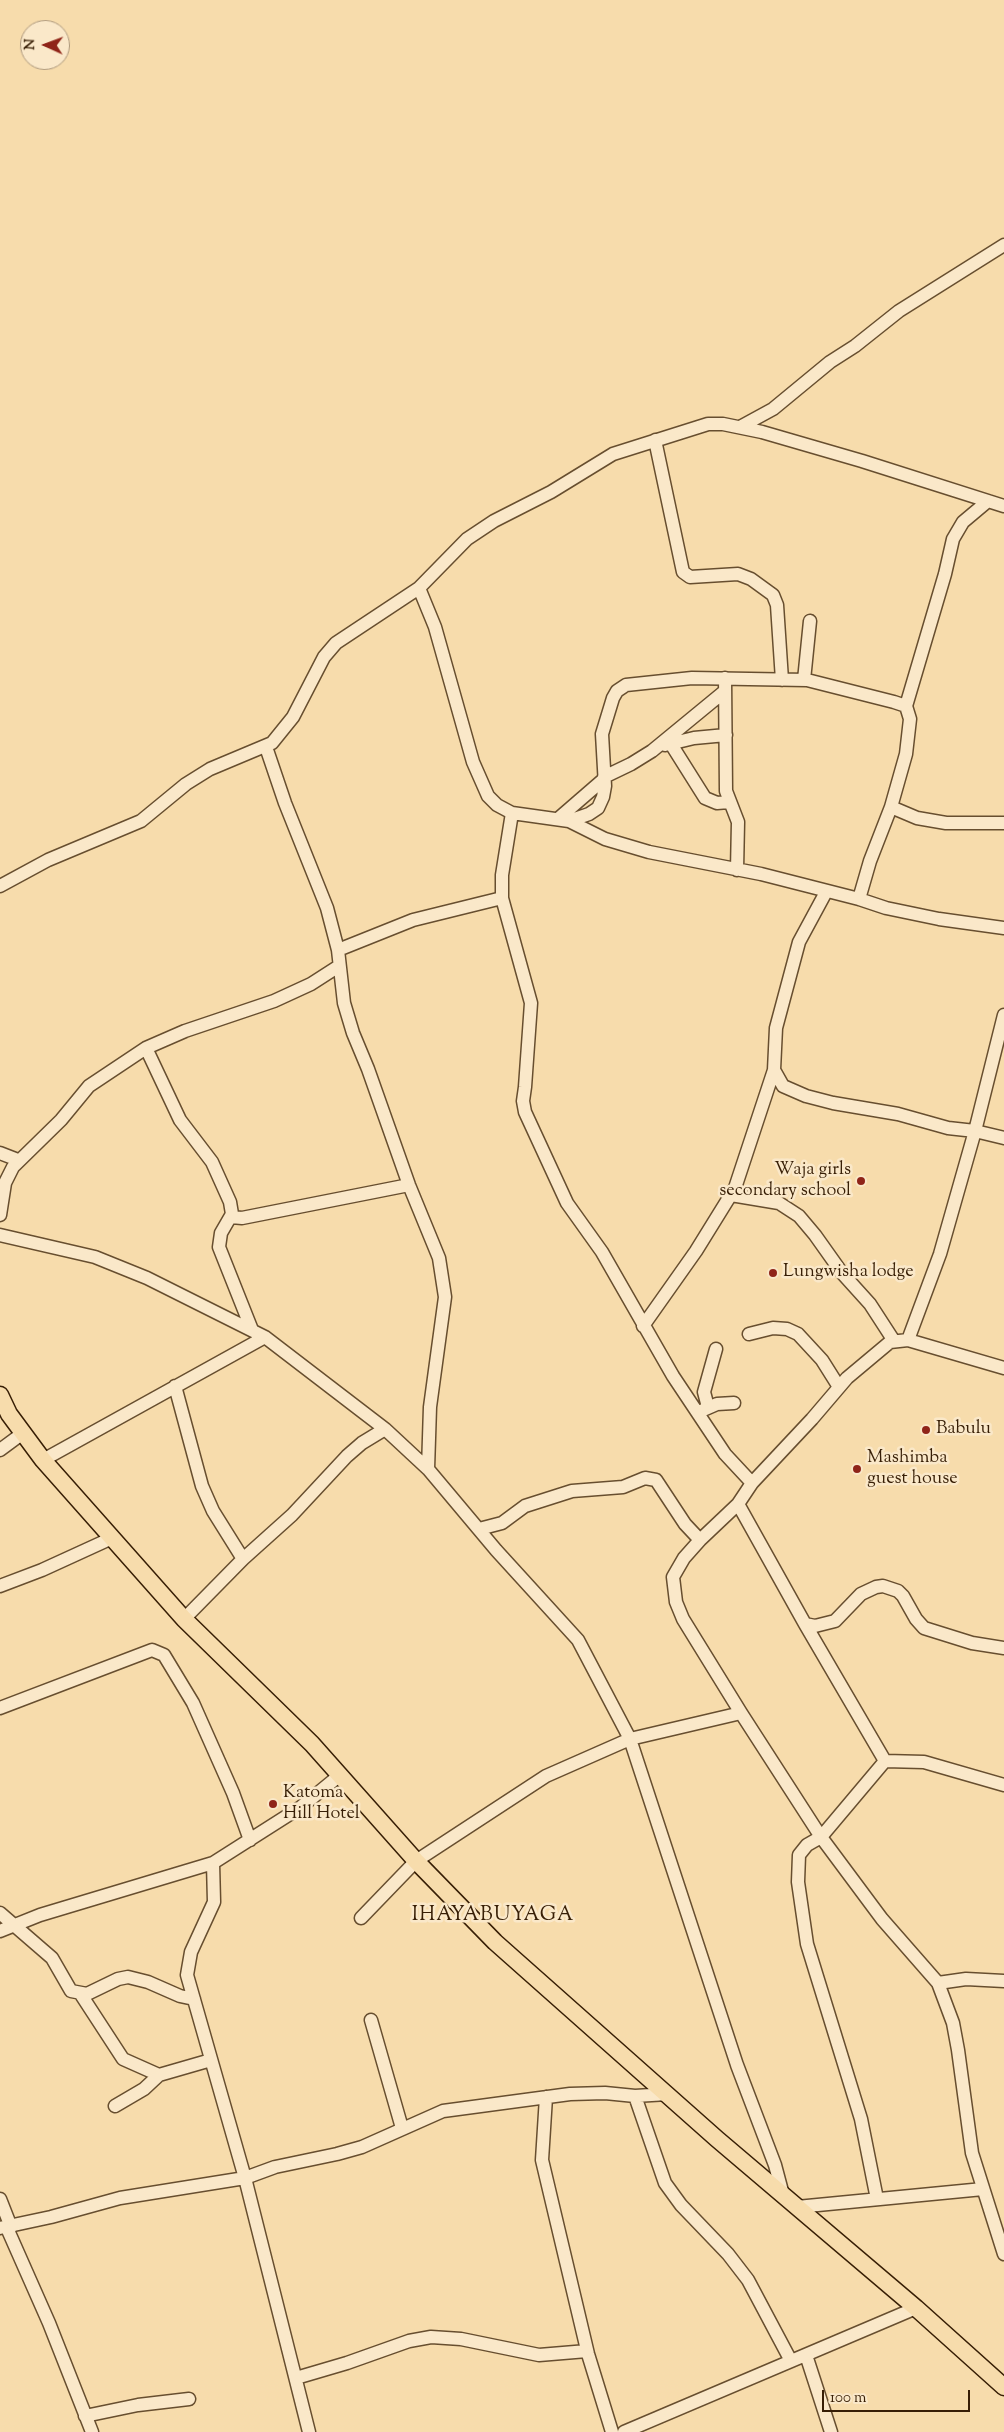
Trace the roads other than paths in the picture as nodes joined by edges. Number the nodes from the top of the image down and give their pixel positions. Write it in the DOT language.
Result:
graph roads {
  1 [pos="1004,245"];
  2 [pos="740,427"];
  3 [pos="655,440"];
  4 [pos="988,502"];
  5 [pos="1004,506"];
  6 [pos="420,588"];
  7 [pos="810,621"];
  8 [pos="782,680"];
  9 [pos="804,680"];
  10 [pos="725,684"];
  11 [pos="906,706"];
  12 [pos="726,735"];
  13 [pos="671,744"];
  14 [pos="657,746"];
  15 [pos="266,747"];
  16 [pos="604,778"];
  17 [pos="729,802"];
  18 [pos="891,807"];
  19 [pos="512,813"];
  20 [pos="564,819"];
  21 [pos="1004,823"];
  22 [pos="737,870"];
  23 [pos="0,886"];
  24 [pos="826,892"];
  25 [pos="502,898"];
  26 [pos="860,899"];
  27 [pos="1004,928"];
  28 [pos="338,950"];
  29 [pos="339,966"];
  30 [pos="1004,1015"];
  31 [pos="146,1048"];
  32 [pos="774,1070"];
  33 [pos="975,1131"];
  34 [pos="1004,1138"];
  35 [pos="0,1153"];
  36 [pos="18,1160"];
  37 [pos="409,1185"];
  38 [pos="731,1194"];
  39 [pos="0,1215"];
  40 [pos="231,1217"];
  41 [pos="0,1235"];
  42 [pos="643,1326"];
  43 [pos="252,1330"];
  44 [pos="749,1334"];
  45 [pos="265,1337"];
  46 [pos="894,1340"];
  47 [pos="908,1340"];
  48 [pos="716,1349"];
  49 [pos="1004,1368"];
  50 [pos="175,1386"];
  51 [pos="839,1387"];
  52 [pos="0,1394"];
  53 [pos="734,1403"];
  54 [pos="702,1410"];
  55 [pos="385,1429"];
  56 [pos="23,1433"];
  57 [pos="0,1450"];
  58 [pos="43,1460"];
  59 [pos="428,1469"];
  60 [pos="752,1483"];
  61 [pos="738,1504"];
  62 [pos="479,1529"];
  63 [pos="112,1538"];
  64 [pos="700,1540"];
  65 [pos="243,1558"];
  66 [pos="0,1586"];
  67 [pos="184,1619"];
  68 [pos="805,1624"];
  69 [pos="1004,1648"];
  70 [pos="0,1708"];
  71 [pos="741,1713"];
  72 [pos="630,1739"];
  73 [pos="885,1761"];
  74 [pos="340,1774"];
  75 [pos="1004,1785"];
  76 [pos="821,1837"];
  77 [pos="250,1840"];
  78 [pos="416,1861"];
  79 [pos="213,1863"];
  80 [pos="0,1913"];
  81 [pos="361,1918"];
  82 [pos="15,1925"];
  83 [pos="0,1931"];
  84 [pos="1004,1981"];
  85 [pos="938,1983"];
  86 [pos="80,1993"];
  87 [pos="194,1998"];
  88 [pos="371,2020"];
  89 [pos="211,2060"];
  90 [pos="159,2076"];
  91 [pos="668,2094"];
  92 [pos="635,2096"];
  93 [pos="546,2097"];
  94 [pos="115,2106"];
  95 [pos="402,2128"];
  96 [pos="244,2178"];
  97 [pos="983,2189"];
  98 [pos="783,2195"];
  99 [pos="0,2199"];
  100 [pos="877,2199"];
  101 [pos="797,2207"];
  102 [pos="6,2228"];
  103 [pos="1004,2254"];
  104 [pos="916,2308"];
  105 [pos="587,2351"];
  106 [pos="806,2355"];
  107 [pos="791,2360"];
  108 [pos="296,2378"];
  109 [pos="1004,2388"];
  110 [pos="189,2398"];
  111 [pos="85,2416"];
  112 [pos="92,2432"];
  113 [pos="309,2432"];
  114 [pos="612,2432"];
  115 [pos="624,2432"];
  116 [pos="831,2432"];
  1 -- 2 [label="street"];
  2 -- 3 [label="street"];
  2 -- 4 [label="street"];
  3 -- 6 [label="street"];
  3 -- 8 [label="street"];
  4 -- 5 [label="street"];
  4 -- 11 [label="street"];
  6 -- 15 [label="street"];
  6 -- 19 [label="street"];
  7 -- 9 [label="street"];
  8 -- 9 [label="street"];
  8 -- 10 [label="street"];
  9 -- 11 [label="street"];
  10 -- 12 [label="street"];
  10 -- 14 [label="street"];
  10 -- 16 [label="street"];
  11 -- 18 [label="street"];
  12 -- 13 [label="street"];
  12 -- 17 [label="street"];
  13 -- 14 [label="street"];
  13 -- 17 [label="street"];
  14 -- 16 [label="street"];
  15 -- 23 [label="street"];
  15 -- 28 [label="street"];
  16 -- 20 [label="street"];
  16 -- 20 [label="street"];
  17 -- 22 [label="street"];
  18 -- 21 [label="street"];
  18 -- 26 [label="street"];
  19 -- 20 [label="street"];
  19 -- 25 [label="street"];
  20 -- 22 [label="street"];
  22 -- 24 [label="street"];
  24 -- 26 [label="street"];
  24 -- 32 [label="street"];
  25 -- 28 [label="street"];
  25 -- 42 [label="street"];
  26 -- 27 [label="street"];
  28 -- 29 [label="street"];
  29 -- 31 [label="street"];
  29 -- 37 [label="street"];
  30 -- 33 [label="street"];
  31 -- 36 [label="street"];
  31 -- 40 [label="street"];
  32 -- 33 [label="street"];
  32 -- 38 [label="street"];
  33 -- 34 [label="street"];
  33 -- 47 [label="street"];
  35 -- 36 [label="street"];
  36 -- 39 [label="street"];
  37 -- 40 [label="street"];
  37 -- 59 [label="street"];
  38 -- 42 [label="street"];
  38 -- 46 [label="street"];
  40 -- 43 [label="street"];
  41 -- 43 [label="street"];
  42 -- 54 [label="street"];
  43 -- 45 [label="street"];
  44 -- 51 [label="street"];
  45 -- 50 [label="street"];
  45 -- 55 [label="street"];
  46 -- 47 [label="street"];
  46 -- 51 [label="street"];
  47 -- 49 [label="street"];
  48 -- 54 [label="street"];
  50 -- 58 [label="street"];
  50 -- 65 [label="street"];
  51 -- 60 [label="street"];
  52 -- 56 [label="main road"];
  53 -- 54 [label="street"];
  54 -- 60 [label="street"];
  55 -- 59 [label="street"];
  55 -- 65 [label="street"];
  56 -- 57 [label="street"];
  56 -- 58 [label="main road"];
  58 -- 63 [label="main road"];
  59 -- 62 [label="street"];
  60 -- 61 [label="street"];
  61 -- 64 [label="street"];
  61 -- 68 [label="street"];
  62 -- 64 [label="street"];
  62 -- 72 [label="street"];
  63 -- 66 [label="street"];
  63 -- 67 [label="main road"];
  64 -- 71 [label="street"];
  65 -- 67 [label="street"];
  67 -- 74 [label="main road"];
  68 -- 69 [label="street"];
  68 -- 73 [label="street"];
  70 -- 77 [label="street"];
  71 -- 72 [label="street"];
  71 -- 76 [label="street"];
  72 -- 78 [label="street"];
  72 -- 98 [label="street"];
  73 -- 75 [label="street"];
  73 -- 76 [label="street"];
  74 -- 77 [label="street"];
  74 -- 78 [label="main road"];
  76 -- 85 [label="street"];
  76 -- 100 [label="street"];
  77 -- 79 [label="street"];
  78 -- 81 [label="street"];
  78 -- 91 [label="main road"];
  79 -- 82 [label="street"];
  79 -- 87 [label="street"];
  80 -- 82 [label="street"];
  82 -- 83 [label="street"];
  82 -- 86 [label="street"];
  84 -- 85 [label="street"];
  85 -- 97 [label="street"];
  86 -- 87 [label="street"];
  86 -- 90 [label="street"];
  87 -- 89 [label="street"];
  88 -- 95 [label="street"];
  89 -- 90 [label="street"];
  89 -- 96 [label="street"];
  90 -- 94 [label="street"];
  91 -- 92 [label="street"];
  91 -- 98 [label="main road"];
  92 -- 93 [label="street"];
  92 -- 107 [label="street"];
  93 -- 95 [label="street"];
  93 -- 105 [label="street"];
  95 -- 96 [label="street"];
  96 -- 102 [label="street"];
  96 -- 108 [label="street"];
  97 -- 100 [label="street"];
  97 -- 103 [label="street"];
  98 -- 101 [label="main road"];
  99 -- 102 [label="street"];
  100 -- 101 [label="street"];
  101 -- 104 [label="main road"];
  102 -- 111 [label="street"];
  104 -- 106 [label="street"];
  104 -- 109 [label="main road"];
  105 -- 108 [label="street"];
  105 -- 114 [label="street"];
  106 -- 107 [label="street"];
  106 -- 116 [label="street"];
  107 -- 115 [label="street"];
  108 -- 113 [label="street"];
  110 -- 111 [label="street"];
  111 -- 112 [label="street"];
}
